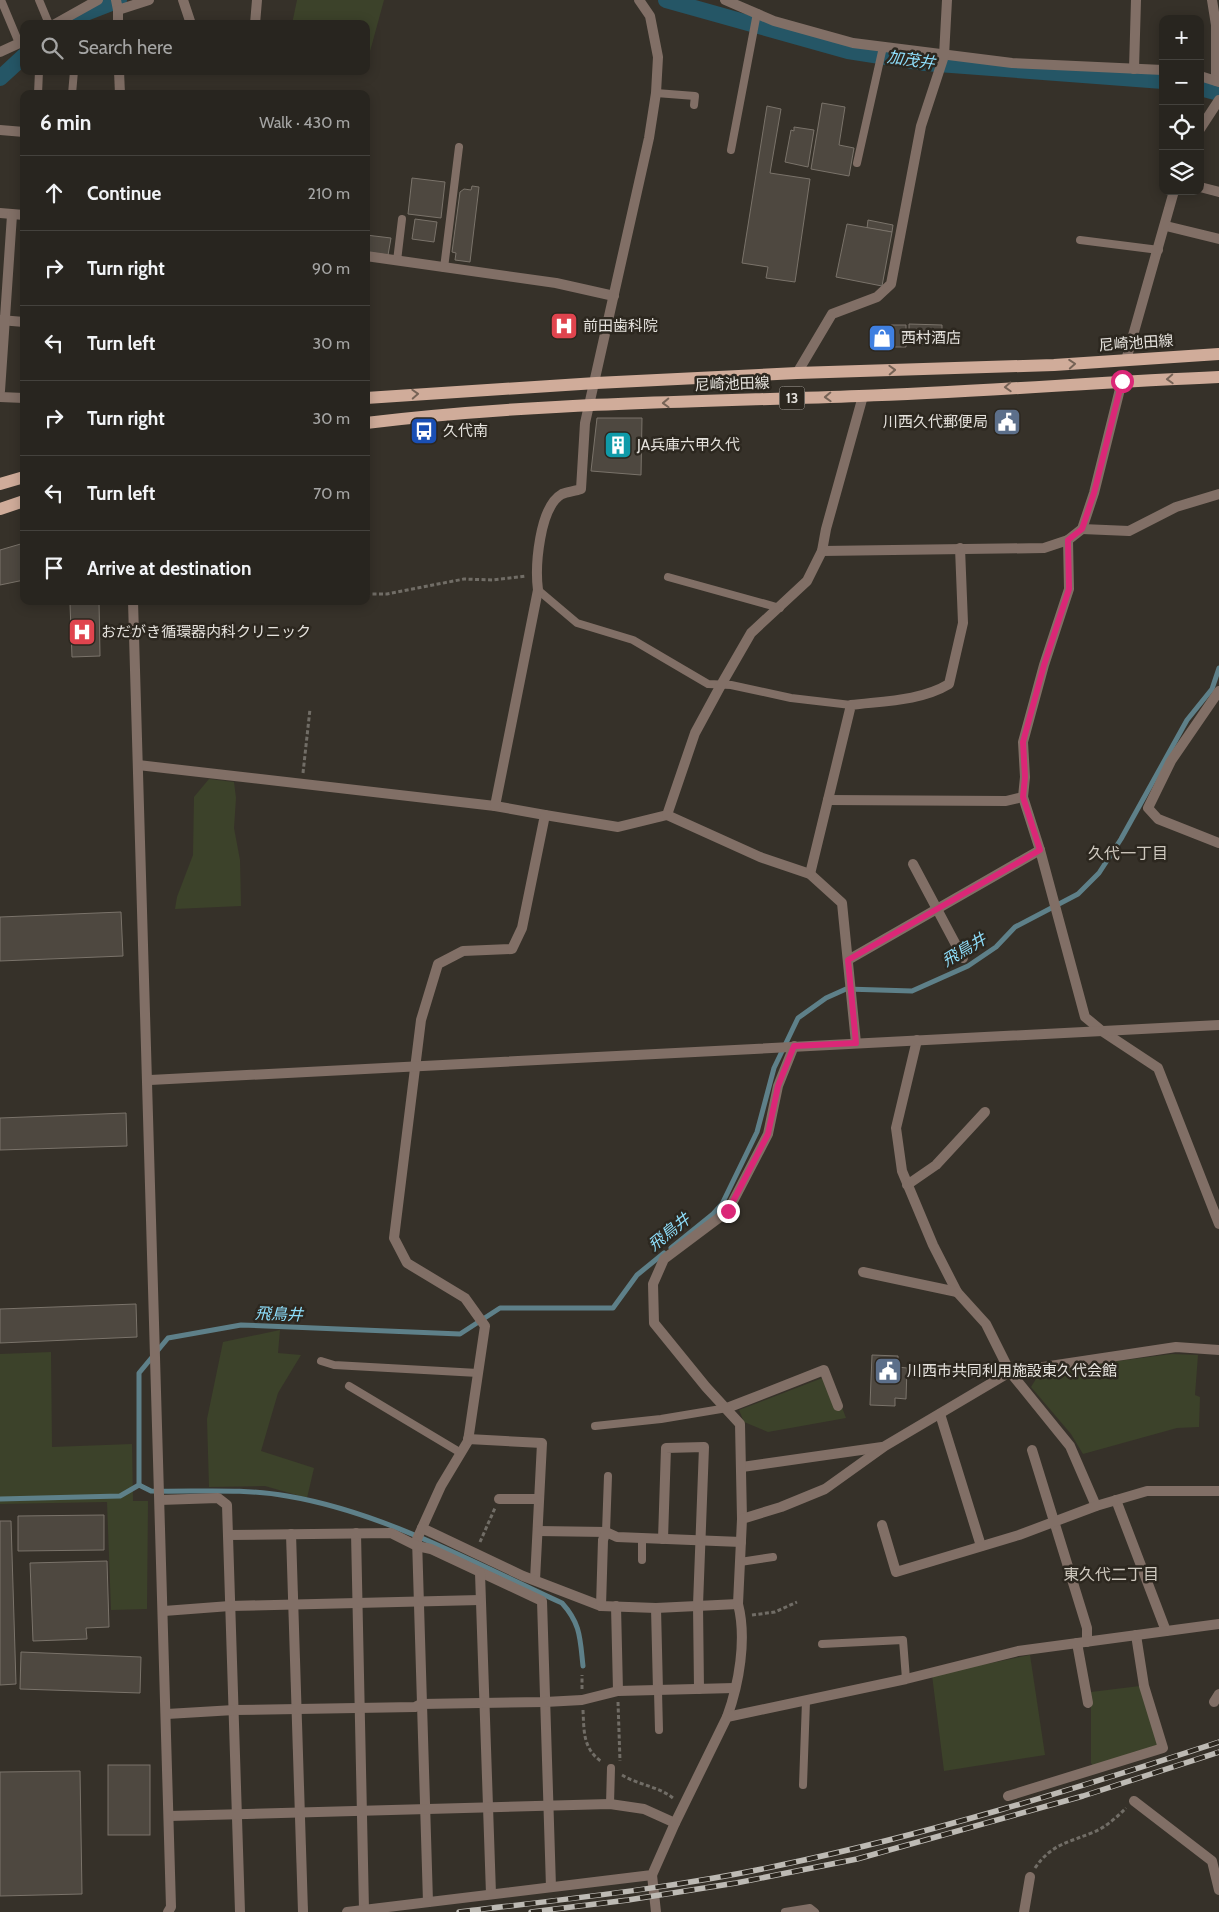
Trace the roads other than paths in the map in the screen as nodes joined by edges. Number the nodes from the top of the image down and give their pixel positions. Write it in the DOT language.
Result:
graph roads {
  1 [pos="0,0"];
  2 [pos="39,0"];
  3 [pos="98,0"];
  4 [pos="149,0"];
  5 [pos="183,0"];
  6 [pos="257,0"];
  7 [pos="638,0"];
  8 [pos="724,0"];
  9 [pos="947,0"];
  10 [pos="1136,0"];
  11 [pos="1212,0"];
  12 [pos="81,4"];
  13 [pos="117,5"];
  14 [pos="757,13"];
  15 [pos="47,20"];
  16 [pos="61,20"];
  17 [pos="118,20"];
  18 [pos="190,20"];
  19 [pos="255,20"];
  20 [pos="20,40"];
  21 [pos="20,42"];
  22 [pos="882,47"];
  23 [pos="0,52"];
  24 [pos="944,56"];
  25 [pos="1134,69"];
  26 [pos="1159,70"];
  27 [pos="39,75"];
  28 [pos="74,75"];
  29 [pos="119,75"];
  30 [pos="1204,77"];
  31 [pos="1218,81"];
  32 [pos="38,90"];
  33 [pos="72,90"];
  34 [pos="120,90"];
  35 [pos="656,93"];
  36 [pos="1219,100"];
  37 [pos="694,105"];
  38 [pos="1204,123"];
  39 [pos="0,130"];
  40 [pos="20,132"];
  41 [pos="459,147"];
  42 [pos="732,150"];
  43 [pos="857,163"];
  44 [pos="1204,188"];
  45 [pos="1219,192"];
  46 [pos="1173,195"];
  47 [pos="0,213"];
  48 [pos="12,215"];
  49 [pos="20,216"];
  50 [pos="402,219"];
  51 [pos="1166,226"];
  52 [pos="1219,238"];
  53 [pos="1080,240"];
  54 [pos="1159,250"];
  55 [pos="370,257"];
  56 [pos="397,261"];
  57 [pos="444,268"];
  58 [pos="614,296"];
  59 [pos="2,320"];
  60 [pos="20,322"];
  61 [pos="1219,354"];
  62 [pos="1126,360"];
  63 [pos="797,373"];
  64 [pos="1219,376"];
  65 [pos="1122,381"];
  66 [pos="596,383"];
  67 [pos="0,391"];
  68 [pos="863,396"];
  69 [pos="0,397"];
  70 [pos="20,398"];
  71 [pos="370,398"];
  72 [pos="590,405"];
  73 [pos="370,422"];
  74 [pos="20,478"];
  75 [pos="0,484"];
  76 [pos="1219,494"];
  77 [pos="20,503"];
  78 [pos="0,509"];
  79 [pos="1082,529"];
  80 [pos="1068,540"];
  81 [pos="960,548"];
  82 [pos="822,551"];
  83 [pos="668,577"];
  84 [pos="538,590"];
  85 [pos="133,605"];
  86 [pos="780,608"];
  87 [pos="721,685"];
  88 [pos="1219,691"];
  89 [pos="851,705"];
  90 [pos="138,765"];
  91 [pos="1023,797"];
  92 [pos="828,800"];
  93 [pos="495,806"];
  94 [pos="545,815"];
  95 [pos="667,815"];
  96 [pos="1219,843"];
  97 [pos="1040,850"];
  98 [pos="913,864"];
  99 [pos="810,874"];
  100 [pos="936,909"];
  101 [pos="963,958"];
  102 [pos="848,960"];
  103 [pos="1219,1025"];
  104 [pos="1102,1031"];
  105 [pos="917,1040"];
  106 [pos="856,1043"];
  107 [pos="794,1046"];
  108 [pos="415,1065"];
  109 [pos="150,1080"];
  110 [pos="985,1112"];
  111 [pos="908,1185"];
  112 [pos="1219,1224"];
  113 [pos="862,1272"];
  114 [pos="957,1292"];
  115 [pos="1219,1350"];
  116 [pos="321,1361"];
  117 [pos="1010,1372"];
  118 [pos="478,1373"];
  119 [pos="349,1386"];
  120 [pos="838,1406"];
  121 [pos="727,1408"];
  122 [pos="940,1414"];
  123 [pos="595,1426"];
  124 [pos="468,1439"];
  125 [pos="885,1446"];
  126 [pos="1032,1450"];
  127 [pos="461,1453"];
  128 [pos="742,1466"];
  129 [pos="608,1476"];
  130 [pos="1219,1491"];
  131 [pos="499,1499"];
  132 [pos="160,1500"];
  133 [pos="539,1500"];
  134 [pos="1116,1500"];
  135 [pos="1096,1506"];
  136 [pos="742,1519"];
  137 [pos="1053,1522"];
  138 [pos="882,1525"];
  139 [pos="422,1528"];
  140 [pos="538,1531"];
  141 [pos="606,1532"];
  142 [pos="356,1533"];
  143 [pos="291,1534"];
  144 [pos="228,1535"];
  145 [pos="642,1538"];
  146 [pos="663,1539"];
  147 [pos="701,1540"];
  148 [pos="741,1542"];
  149 [pos="417,1546"];
  150 [pos="981,1546"];
  151 [pos="773,1557"];
  152 [pos="642,1560"];
  153 [pos="740,1562"];
  154 [pos="480,1573"];
  155 [pos="535,1580"];
  156 [pos="419,1600"];
  157 [pos="480,1600"];
  158 [pos="356,1602"];
  159 [pos="292,1604"];
  160 [pos="738,1604"];
  161 [pos="698,1605"];
  162 [pos="230,1606"];
  163 [pos="601,1606"];
  164 [pos="616,1606"];
  165 [pos="656,1608"];
  166 [pos="164,1611"];
  167 [pos="1219,1624"];
  168 [pos="1166,1631"];
  169 [pos="1136,1635"];
  170 [pos="1082,1642"];
  171 [pos="822,1644"];
  172 [pos="906,1679"];
  173 [pos="734,1688"];
  174 [pos="699,1689"];
  175 [pos="618,1691"];
  176 [pos="658,1691"];
  177 [pos="806,1701"];
  178 [pos="546,1702"];
  179 [pos="484,1703"];
  180 [pos="1088,1703"];
  181 [pos="421,1704"];
  182 [pos="358,1708"];
  183 [pos="296,1709"];
  184 [pos="234,1710"];
  185 [pos="167,1714"];
  186 [pos="727,1717"];
  187 [pos="659,1730"];
  188 [pos="611,1768"];
  189 [pos="795,1771"];
  190 [pos="804,1771"];
  191 [pos="803,1785"];
  192 [pos="1008,1796"];
  193 [pos="1134,1801"];
  194 [pos="548,1804"];
  195 [pos="610,1804"];
  196 [pos="487,1806"];
  197 [pos="425,1808"];
  198 [pos="361,1811"];
  199 [pos="299,1812"];
  200 [pos="169,1816"];
  201 [pos="238,1816"];
  202 [pos="675,1823"];
  203 [pos="652,1875"];
  204 [pos="1030,1877"];
  205 [pos="551,1887"];
  206 [pos="1219,1890"];
  207 [pos="490,1894"];
  208 [pos="428,1902"];
  209 [pos="364,1910"];
  210 [pos="168,1912"];
  211 [pos="240,1912"];
  212 [pos="303,1912"];
  213 [pos="347,1912"];
  214 [pos="656,1912"];
  215 [pos="785,1912"];
  216 [pos="814,1912"];
  217 [pos="1024,1912"];
  1 -- 20 [label="lane"];
  2 -- 15 [label="lane"];
  3 -- 12 [label="street"];
  4 -- 13 [label="street"];
  5 -- 18 [label="street"];
  6 -- 19 [label="street"];
  7 -- 35 [label="street"];
  8 -- 14 [label="street"];
  9 -- 24 [label="street"];
  10 -- 25 [label="street"];
  11 -- 31 [label="street"];
  12 -- 16 [label="street"];
  13 -- 17 [label="street"];
  14 -- 22 [label="street"];
  14 -- 42 [label="lane"];
  21 -- 23 [label="street"];
  22 -- 24 [label="street"];
  22 -- 43 [label="lane"];
  24 -- 25 [label="street"];
  24 -- 63 [label="street"];
  25 -- 26 [label="street"];
  27 -- 32 [label="lane"];
  28 -- 33 [label="lane"];
  29 -- 34 [label="street"];
  30 -- 31 [label="street"];
  35 -- 37 [label="lane"];
  35 -- 58 [label="street"];
  36 -- 38 [label="street"];
  39 -- 40 [label="street"];
  41 -- 57 [label="lane"];
  44 -- 45 [label="street"];
  46 -- 51 [label="street"];
  47 -- 48 [label="street"];
  48 -- 49 [label="street"];
  48 -- 59 [label="street"];
  50 -- 56 [label="lane"];
  51 -- 52 [label="street"];
  51 -- 54 [label="street"];
  53 -- 54 [label="lane"];
  54 -- 62 [label="street"];
  55 -- 56 [label="street"];
  56 -- 57 [label="street"];
  57 -- 58 [label="street"];
  58 -- 66 [label="street"];
  59 -- 60 [label="street"];
  59 -- 67 [label="street"];
  61 -- 62 [label="main road, 尼崎池田線 / 13"];
  63 -- 62 [label="main road, 尼崎池田線 / 13, one-way"];
  63 -- 66 [label="main road, 尼崎池田線 / 13"];
  64 -- 65 [label="main road, 尼崎池田線 / 13, one-way"];
  65 -- 68 [label="main road, 尼崎池田線 / 13, one-way"];
  65 -- 79 [label="street"];
  71 -- 66 [label="main road, 尼崎池田線 / 13, one-way"];
  66 -- 72 [label="street"];
  68 -- 72 [label="main road, 尼崎池田線 / 13, one-way"];
  68 -- 82 [label="street"];
  69 -- 70 [label="street"];
  72 -- 73 [label="main road, 尼崎池田線 / 13"];
  72 -- 84 [label="street"];
  74 -- 75 [label="main road"];
  76 -- 79 [label="street"];
  77 -- 78 [label="main road"];
  79 -- 80 [label="street"];
  80 -- 81 [label="street"];
  80 -- 91 [label="street"];
  81 -- 82 [label="street"];
  81 -- 89 [label="street"];
  82 -- 86 [label="street"];
  83 -- 86 [label="lane"];
  84 -- 87 [label="lane"];
  84 -- 93 [label="street"];
  85 -- 90 [label="street"];
  86 -- 87 [label="street"];
  87 -- 89 [label="lane"];
  87 -- 95 [label="street"];
  88 -- 96 [label="street"];
  89 -- 92 [label="street"];
  90 -- 93 [label="street"];
  90 -- 109 [label="street"];
  91 -- 92 [label="street"];
  91 -- 97 [label="street"];
  92 -- 99 [label="street"];
  93 -- 94 [label="street"];
  94 -- 95 [label="street"];
  94 -- 108 [label="street"];
  95 -- 99 [label="street"];
  97 -- 100 [label="street"];
  97 -- 104 [label="street"];
  98 -- 100 [label="street"];
  99 -- 102 [label="street"];
  100 -- 101 [label="street"];
  100 -- 102 [label="street"];
  102 -- 106 [label="street"];
  103 -- 104 [label="street"];
  104 -- 105 [label="street"];
  104 -- 112 [label="street"];
  105 -- 106 [label="street"];
  105 -- 111 [label="street"];
  106 -- 107 [label="street"];
  107 -- 108 [label="street"];
  107 -- 121 [label="street"];
  108 -- 109 [label="street"];
  108 -- 118 [label="street"];
  109 -- 132 [label="street"];
  110 -- 111 [label="street"];
  111 -- 114 [label="street"];
  113 -- 114 [label="street"];
  114 -- 117 [label="street"];
  115 -- 117 [label="street"];
  116 -- 118 [label="lane"];
  117 -- 122 [label="street"];
  117 -- 135 [label="street"];
  118 -- 124 [label="street"];
  119 -- 127 [label="lane"];
  120 -- 121 [label="street"];
  121 -- 123 [label="lane"];
  121 -- 128 [label="street"];
  122 -- 125 [label="street"];
  122 -- 150 [label="street"];
  124 -- 127 [label="street"];
  124 -- 133 [label="street"];
  125 -- 128 [label="street"];
  125 -- 136 [label="street"];
  126 -- 137 [label="street"];
  127 -- 139 [label="street"];
  128 -- 136 [label="street"];
  129 -- 141 [label="lane"];
  130 -- 134 [label="street"];
  131 -- 133 [label="street"];
  132 -- 144 [label="street"];
  132 -- 166 [label="street"];
  133 -- 140 [label="street"];
  134 -- 135 [label="street"];
  134 -- 168 [label="street"];
  135 -- 137 [label="street"];
  136 -- 148 [label="street"];
  137 -- 150 [label="street"];
  137 -- 170 [label="street"];
  138 -- 150 [label="street"];
  139 -- 149 [label="street"];
  139 -- 155 [label="street"];
  140 -- 141 [label="street"];
  140 -- 155 [label="street"];
  141 -- 145 [label="street"];
  141 -- 163 [label="street"];
  142 -- 143 [label="street"];
  142 -- 149 [label="street"];
  142 -- 158 [label="street"];
  143 -- 144 [label="street"];
  143 -- 159 [label="street"];
  144 -- 162 [label="street"];
  145 -- 146 [label="street"];
  145 -- 152 [label="lane"];
  146 -- 147 [label="street"];
  146 -- 147 [label="street"];
  147 -- 148 [label="street"];
  147 -- 161 [label="street"];
  148 -- 153 [label="street"];
  149 -- 154 [label="street"];
  149 -- 156 [label="street"];
  151 -- 153 [label="lane"];
  153 -- 160 [label="street"];
  154 -- 157 [label="street"];
  154 -- 178 [label="street"];
  155 -- 163 [label="street"];
  156 -- 157 [label="street"];
  156 -- 158 [label="street"];
  156 -- 181 [label="street"];
  157 -- 179 [label="street"];
  158 -- 159 [label="street"];
  158 -- 182 [label="street"];
  159 -- 162 [label="street"];
  159 -- 183 [label="street"];
  160 -- 161 [label="street"];
  160 -- 173 [label="street"];
  161 -- 165 [label="street"];
  161 -- 174 [label="street"];
  162 -- 166 [label="street"];
  162 -- 184 [label="street"];
  163 -- 164 [label="street"];
  164 -- 165 [label="street"];
  164 -- 175 [label="street"];
  165 -- 176 [label="street"];
  166 -- 185 [label="street"];
  167 -- 168 [label="street"];
  168 -- 169 [label="street"];
  169 -- 170 [label="street"];
  169 -- 192 [label="street"];
  170 -- 172 [label="street"];
  170 -- 180 [label="street"];
  171 -- 172 [label="lane"];
  172 -- 177 [label="street"];
  173 -- 174 [label="street"];
  173 -- 186 [label="street"];
  174 -- 176 [label="street"];
  175 -- 176 [label="street"];
  175 -- 178 [label="street"];
  176 -- 187 [label="lane"];
  177 -- 186 [label="street"];
  177 -- 190 [label="lane"];
  178 -- 179 [label="street"];
  178 -- 194 [label="street"];
  179 -- 181 [label="street"];
  179 -- 196 [label="street"];
  181 -- 182 [label="street"];
  181 -- 197 [label="street"];
  182 -- 183 [label="street"];
  182 -- 198 [label="street"];
  183 -- 184 [label="street"];
  183 -- 199 [label="street"];
  184 -- 185 [label="street"];
  184 -- 201 [label="street"];
  185 -- 200 [label="street"];
  186 -- 202 [label="street"];
  188 -- 195 [label="lane"];
  189 -- 190 [label="lane"];
  190 -- 191 [label="lane"];
  193 -- 206 [label="street"];
  194 -- 195 [label="street"];
  194 -- 196 [label="street"];
  194 -- 205 [label="street"];
  195 -- 202 [label="street"];
  196 -- 197 [label="street"];
  196 -- 207 [label="street"];
  197 -- 198 [label="street"];
  197 -- 208 [label="street"];
  198 -- 199 [label="street"];
  198 -- 209 [label="street"];
  199 -- 201 [label="street"];
  199 -- 212 [label="street"];
  200 -- 201 [label="street"];
  200 -- 210 [label="street"];
  201 -- 211 [label="street"];
  202 -- 203 [label="street"];
  203 -- 205 [label="street"];
  203 -- 214 [label="street"];
  204 -- 217 [label="street"];
  205 -- 207 [label="street"];
  207 -- 208 [label="street"];
  208 -- 209 [label="street"];
  209 -- 213 [label="street"];
  215 -- 216 [label="lane"];
}
